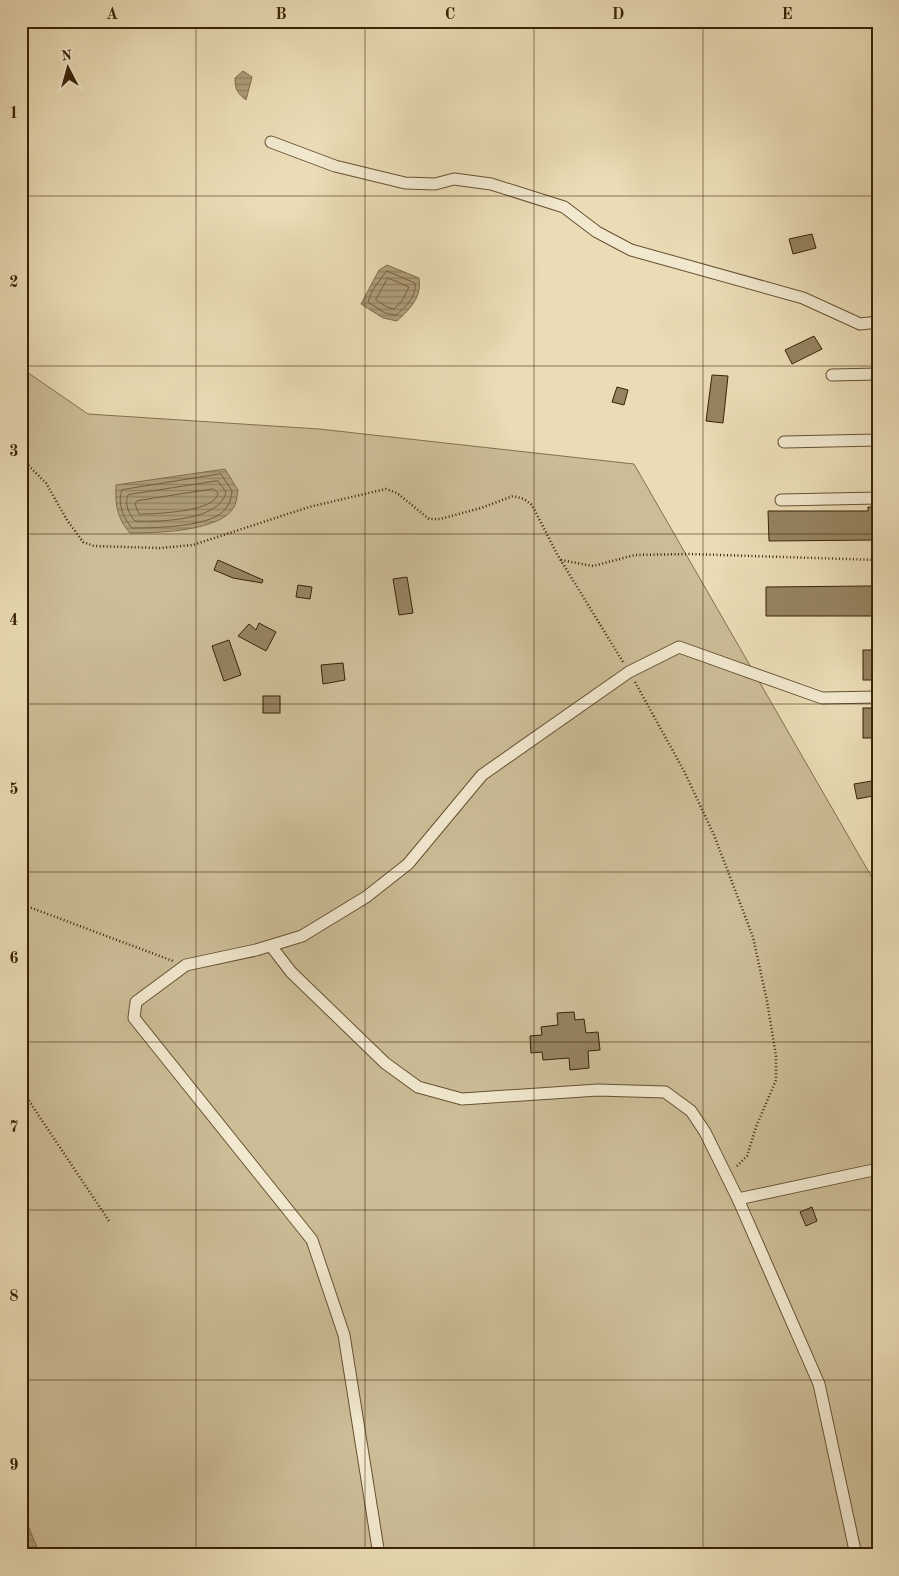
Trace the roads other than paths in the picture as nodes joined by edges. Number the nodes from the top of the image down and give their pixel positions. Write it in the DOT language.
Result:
graph roads {
  1 [pos="270,142"];
  2 [pos="878,322"];
  3 [pos="878,374"];
  4 [pos="832,375"];
  5 [pos="878,440"];
  6 [pos="784,442"];
  7 [pos="878,498"];
  8 [pos="781,500"];
  9 [pos="878,697"];
  10 [pos="271,946"];
  11 [pos="878,1169"];
  12 [pos="738,1199"];
  13 [pos="379,1555"];
  14 [pos="856,1555"];
  1 -- 2 [label="street"];
  3 -- 4 [label="street"];
  5 -- 6 [label="street"];
  7 -- 8 [label="street"];
  9 -- 10 [label="street"];
  10 -- 12 [label="street"];
  10 -- 13 [label="street"];
  11 -- 12 [label="street"];
  12 -- 14 [label="street"];
}
